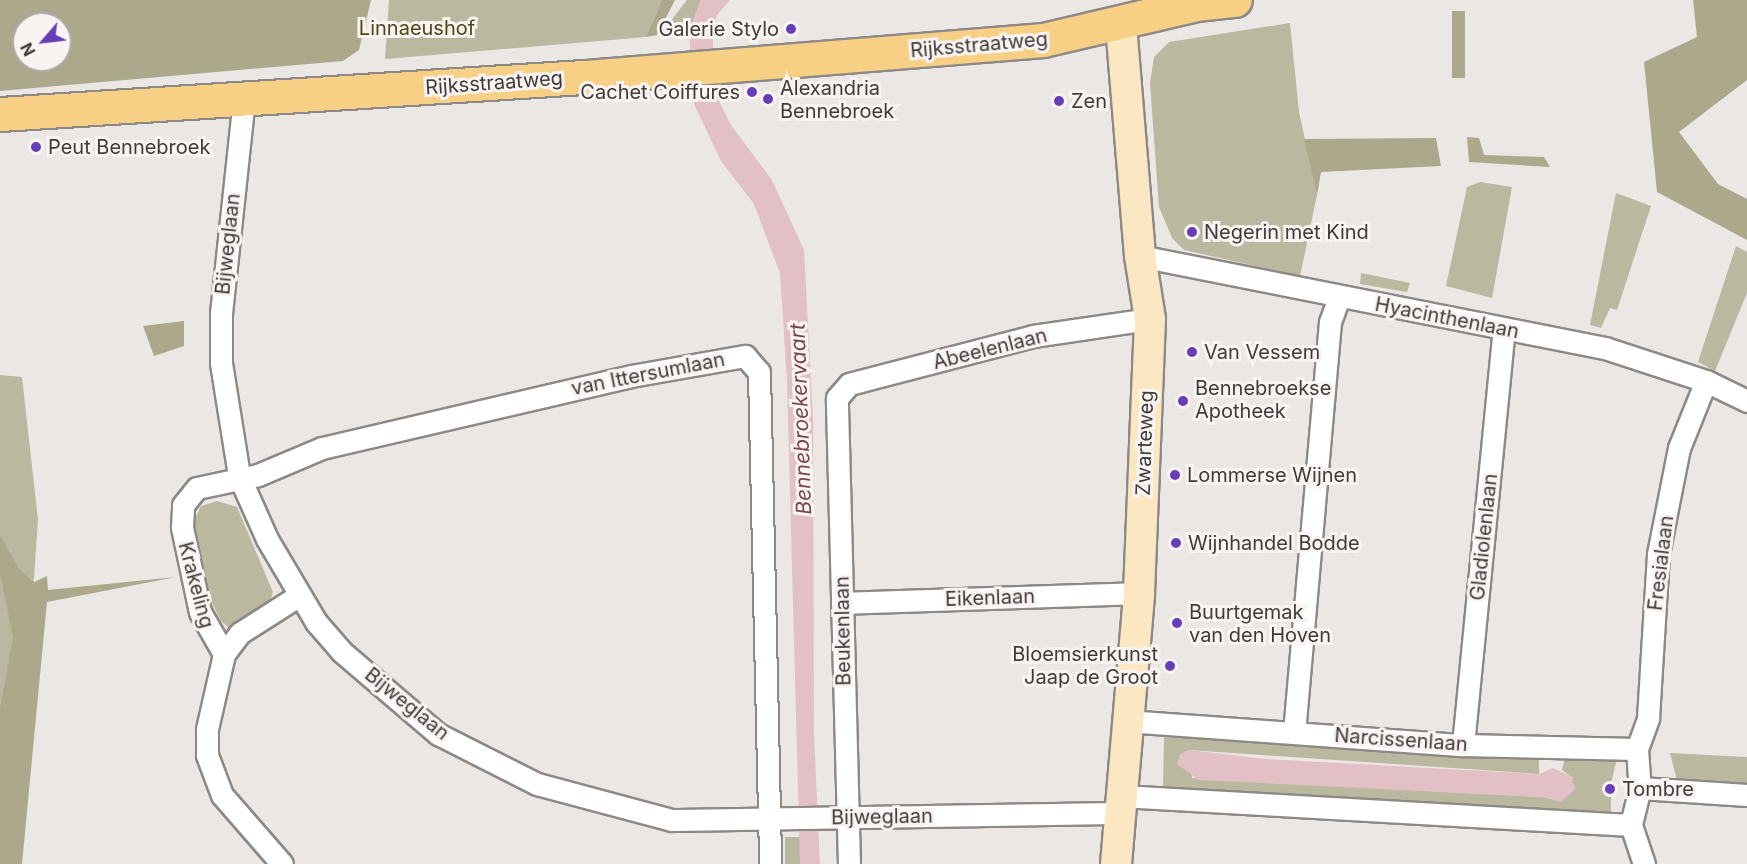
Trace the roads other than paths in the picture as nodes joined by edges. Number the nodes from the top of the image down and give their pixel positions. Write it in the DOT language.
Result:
graph roads {
  1 [pos="1235,0"];
  2 [pos="1121,23"];
  3 [pos="244,98"];
  4 [pos="0,114"];
  5 [pos="1140,256"];
  6 [pos="1338,297"];
  7 [pos="1150,319"];
  8 [pos="1504,329"];
  9 [pos="1706,381"];
  10 [pos="837,398"];
  11 [pos="1747,401"];
  12 [pos="239,476"];
  13 [pos="1139,592"];
  14 [pos="298,596"];
  15 [pos="842,603"];
  16 [pos="224,654"];
  17 [pos="1126,721"];
  18 [pos="1294,733"];
  19 [pos="1463,745"];
  20 [pos="1637,749"];
  21 [pos="1640,788"];
  22 [pos="1747,795"];
  23 [pos="1120,805"];
  24 [pos="847,818"];
  25 [pos="768,819"];
  26 [pos="1631,825"];
  27 [pos="282,864"];
  28 [pos="770,864"];
  29 [pos="849,864"];
  30 [pos="1116,864"];
  31 [pos="1644,864"];
  1 -- 2 [label="main road, Rijksstraatweg"];
  2 -- 3 [label="main road, Rijksstraatweg"];
  2 -- 5 [label="main road, Zwarteweg"];
  3 -- 4 [label="main road, Rijksstraatweg"];
  3 -- 12 [label="street, Bijweglaan"];
  5 -- 6 [label="street, Hyacinthenlaan"];
  5 -- 7 [label="main road, Zwarteweg"];
  6 -- 8 [label="street, Hyacinthenlaan"];
  6 -- 18 [label="street"];
  7 -- 10 [label="street, Abeelenlaan"];
  7 -- 13 [label="main road, Zwarteweg"];
  8 -- 9 [label="street, Hyacinthenlaan"];
  8 -- 19 [label="street, Gladiolenlaan"];
  9 -- 11 [label="street, Hyacinthenlaan"];
  9 -- 20 [label="street, Fresialaan"];
  10 -- 15 [label="street, Beukenlaan"];
  12 -- 14 [label="street, Bijweglaan"];
  12 -- 16 [label="street, Krakeling"];
  12 -- 25 [label="street, van Ittersumlaan"];
  13 -- 15 [label="street, Eikenlaan"];
  13 -- 17 [label="main road, Zwarteweg"];
  14 -- 16 [label="street, Krakeling"];
  14 -- 25 [label="street, Bijweglaan"];
  15 -- 24 [label="street, Beukenlaan"];
  16 -- 27 [label="street, Krakeling"];
  17 -- 18 [label="street, Narcissenlaan"];
  17 -- 23 [label="main road, Zwarteweg"];
  18 -- 19 [label="street, Narcissenlaan"];
  19 -- 20 [label="street, Narcissenlaan"];
  20 -- 21 [label="street"];
  21 -- 22 [label="street"];
  21 -- 26 [label="street"];
  23 -- 24 [label="street, Bijweglaan"];
  23 -- 26 [label="street"];
  23 -- 30 [label="main road, Zwarteweg"];
  24 -- 25 [label="street, Bijweglaan"];
  24 -- 29 [label="street, Beukenlaan"];
  25 -- 28 [label="street"];
  26 -- 31 [label="street"];
}
